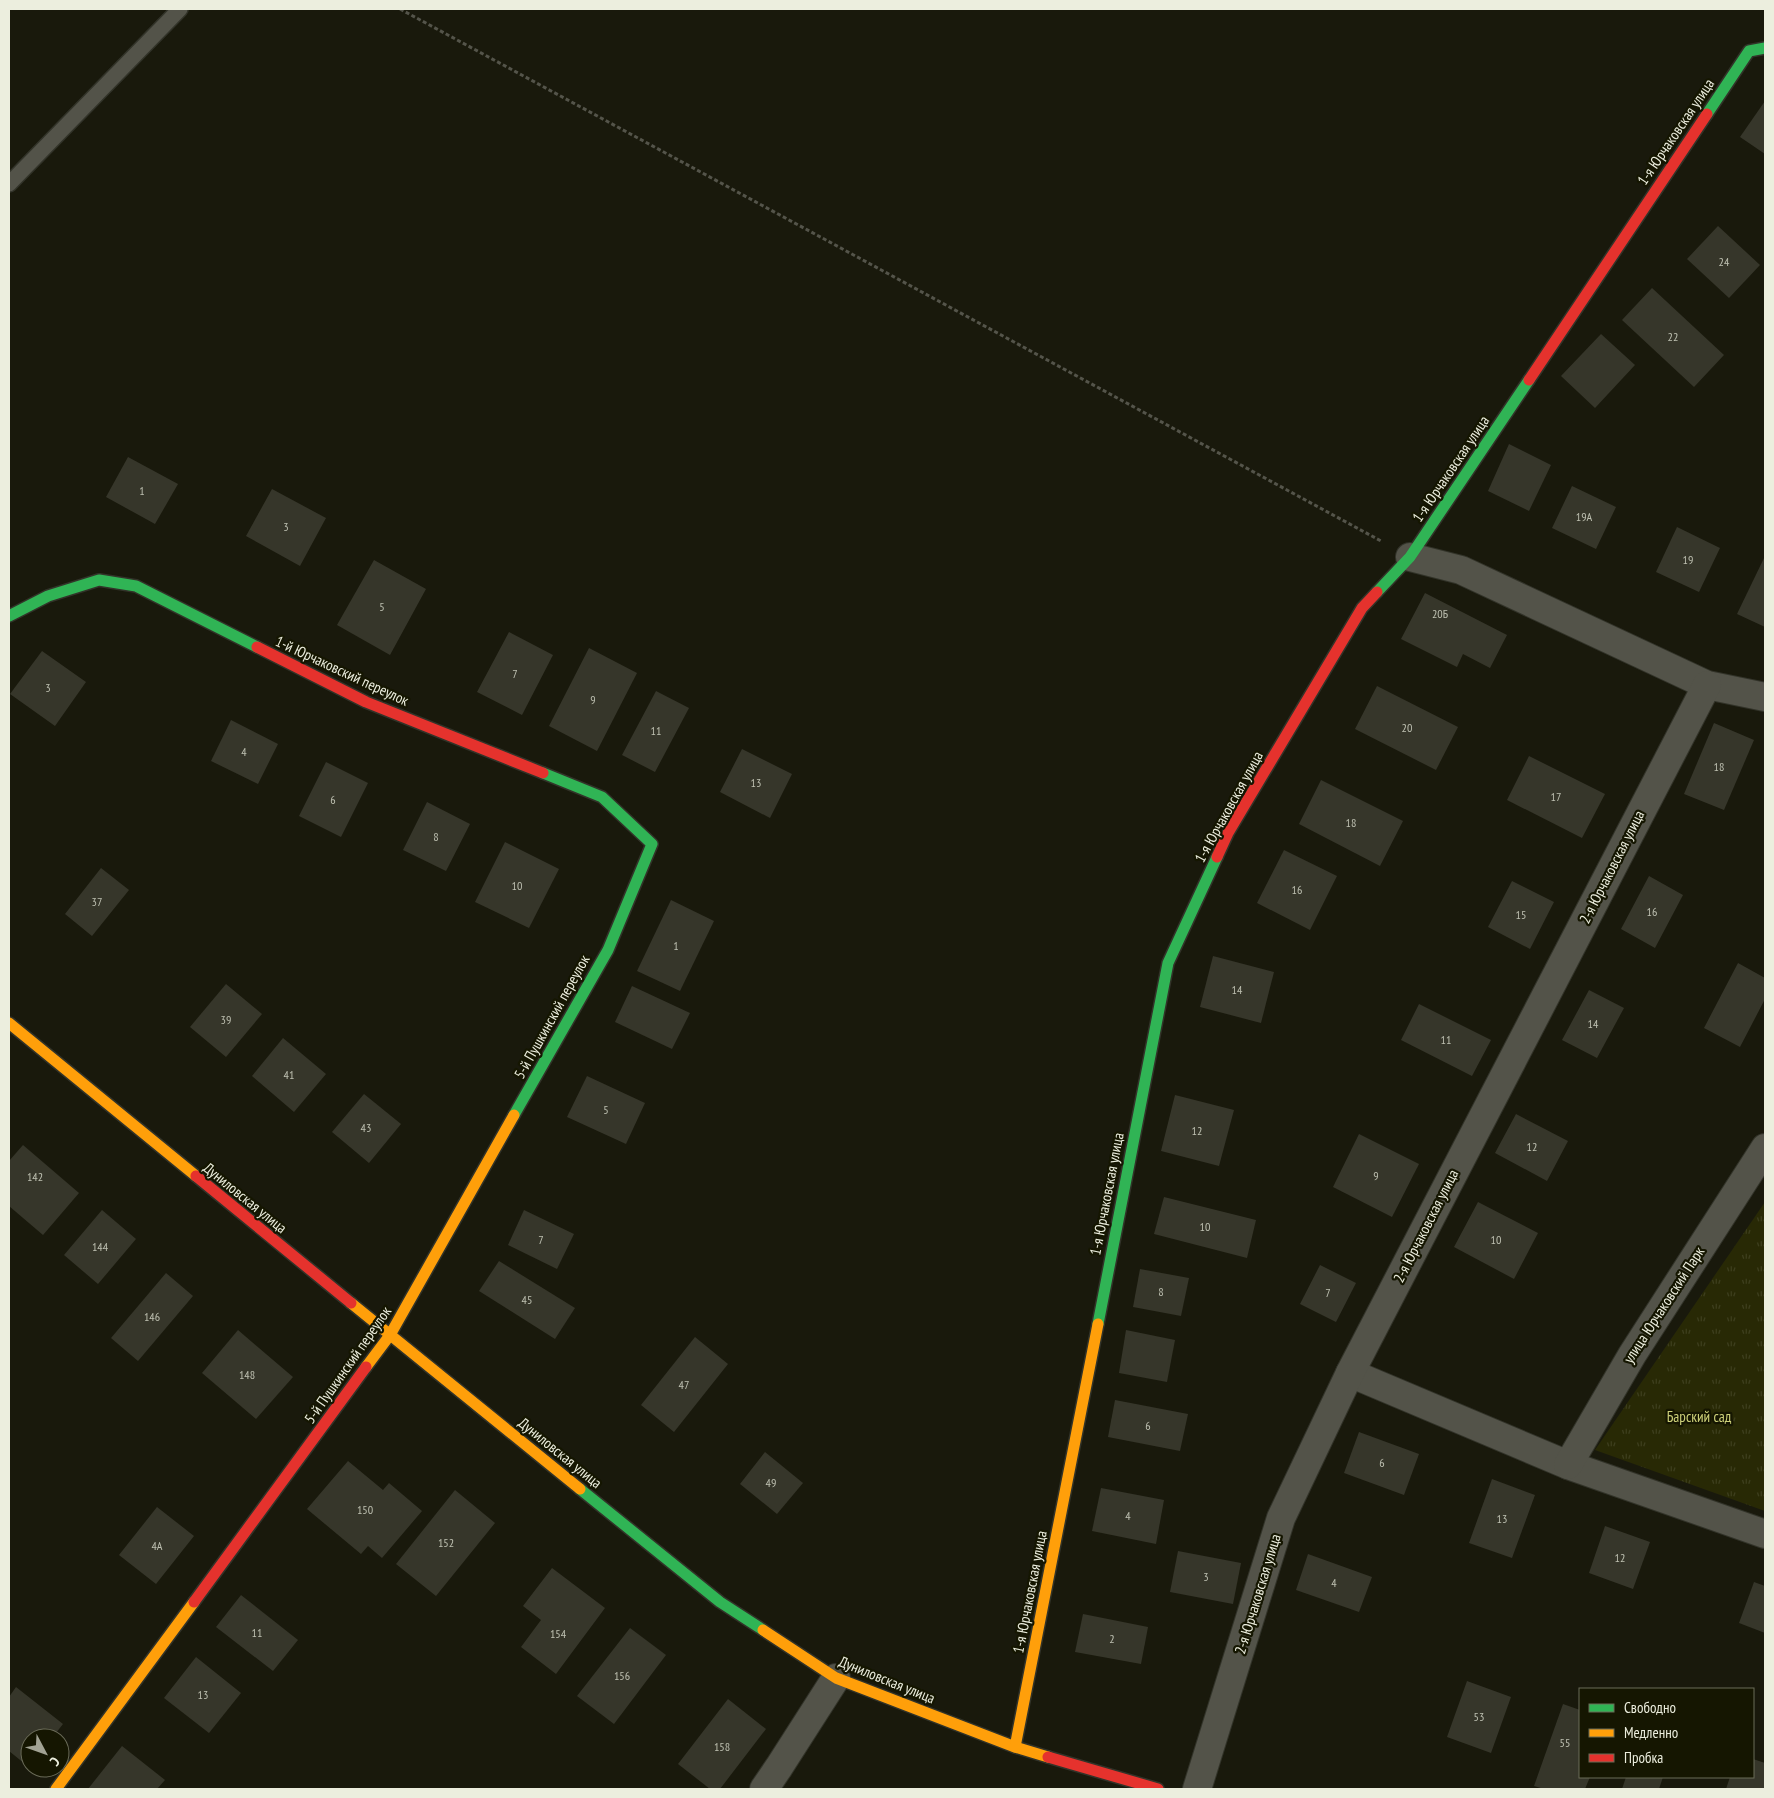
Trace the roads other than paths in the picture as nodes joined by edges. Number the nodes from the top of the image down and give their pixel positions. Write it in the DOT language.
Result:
graph roads {
  1 [pos="180,9"];
  2 [pos="1765,48"];
  3 [pos="9,184"];
  4 [pos="1410,556"];
  5 [pos="9,616"];
  6 [pos="1706,685"];
  7 [pos="1765,697"];
  8 [pos="652,844"];
  9 [pos="9,1023"];
  10 [pos="1765,1148"];
  11 [pos="390,1335"];
  12 [pos="1350,1373"];
  13 [pos="1568,1465"];
  14 [pos="1765,1534"];
  15 [pos="836,1678"];
  16 [pos="1015,1747"];
  17 [pos="56,1789"];
  18 [pos="764,1789"];
  19 [pos="1158,1789"];
  20 [pos="1197,1789"];
  1 -- 3 [label="lane"];
  2 -- 4 [label="street, 1-я Юрчаковская улица"];
  4 -- 6 [label="street"];
  4 -- 16 [label="street, 1-я Юрчаковская улица"];
  5 -- 8 [label="street, 1-й Юрчаковский переулок"];
  6 -- 7 [label="street"];
  6 -- 12 [label="street, 2-я Юрчаковская улица"];
  8 -- 11 [label="street, 5-й Пушкинский переулок"];
  9 -- 11 [label="street, Дуниловская улица"];
  10 -- 13 [label="street, улица Юрчаковский Парк"];
  11 -- 15 [label="street, Дуниловская улица"];
  11 -- 17 [label="street, 5-й Пушкинский переулок"];
  12 -- 13 [label="street"];
  12 -- 20 [label="street, 2-я Юрчаковская улица"];
  13 -- 14 [label="street"];
  15 -- 16 [label="street, Дуниловская улица"];
  15 -- 18 [label="street"];
  16 -- 19 [label="street, Дуниловская улица"];
}
